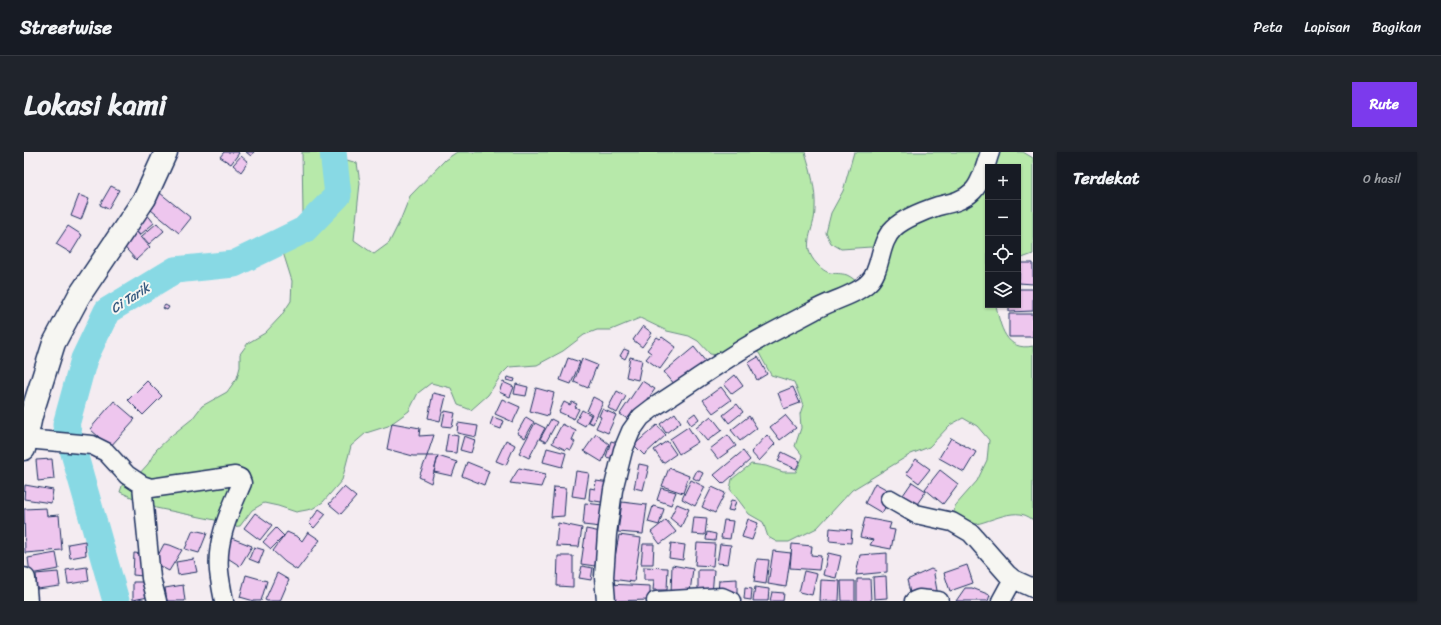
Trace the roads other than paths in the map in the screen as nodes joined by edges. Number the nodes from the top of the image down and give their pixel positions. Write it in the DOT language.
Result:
graph roads {
  1 [pos="166,152"];
  2 [pos="990,152"];
  3 [pos="32,443"];
  4 [pos="142,485"];
  5 [pos="890,499"];
  6 [pos="24,579"];
  7 [pos="1013,579"];
  8 [pos="1033,588"];
  9 [pos="26,601"];
  10 [pos="156,601"];
  11 [pos="224,601"];
  12 [pos="606,601"];
  13 [pos="656,601"];
  14 [pos="731,601"];
  15 [pos="914,601"];
  16 [pos="939,601"];
  17 [pos="1001,601"];
  1 -- 3 [label="street"];
  2 -- 12 [label="street"];
  3 -- 4 [label="street"];
  4 -- 10 [label="street"];
  4 -- 11 [label="street"];
  5 -- 7 [label="street"];
  6 -- 9 [label="street"];
  7 -- 8 [label="street"];
  7 -- 17 [label="street"];
  13 -- 14 [label="street"];
  15 -- 16 [label="street"];
}
